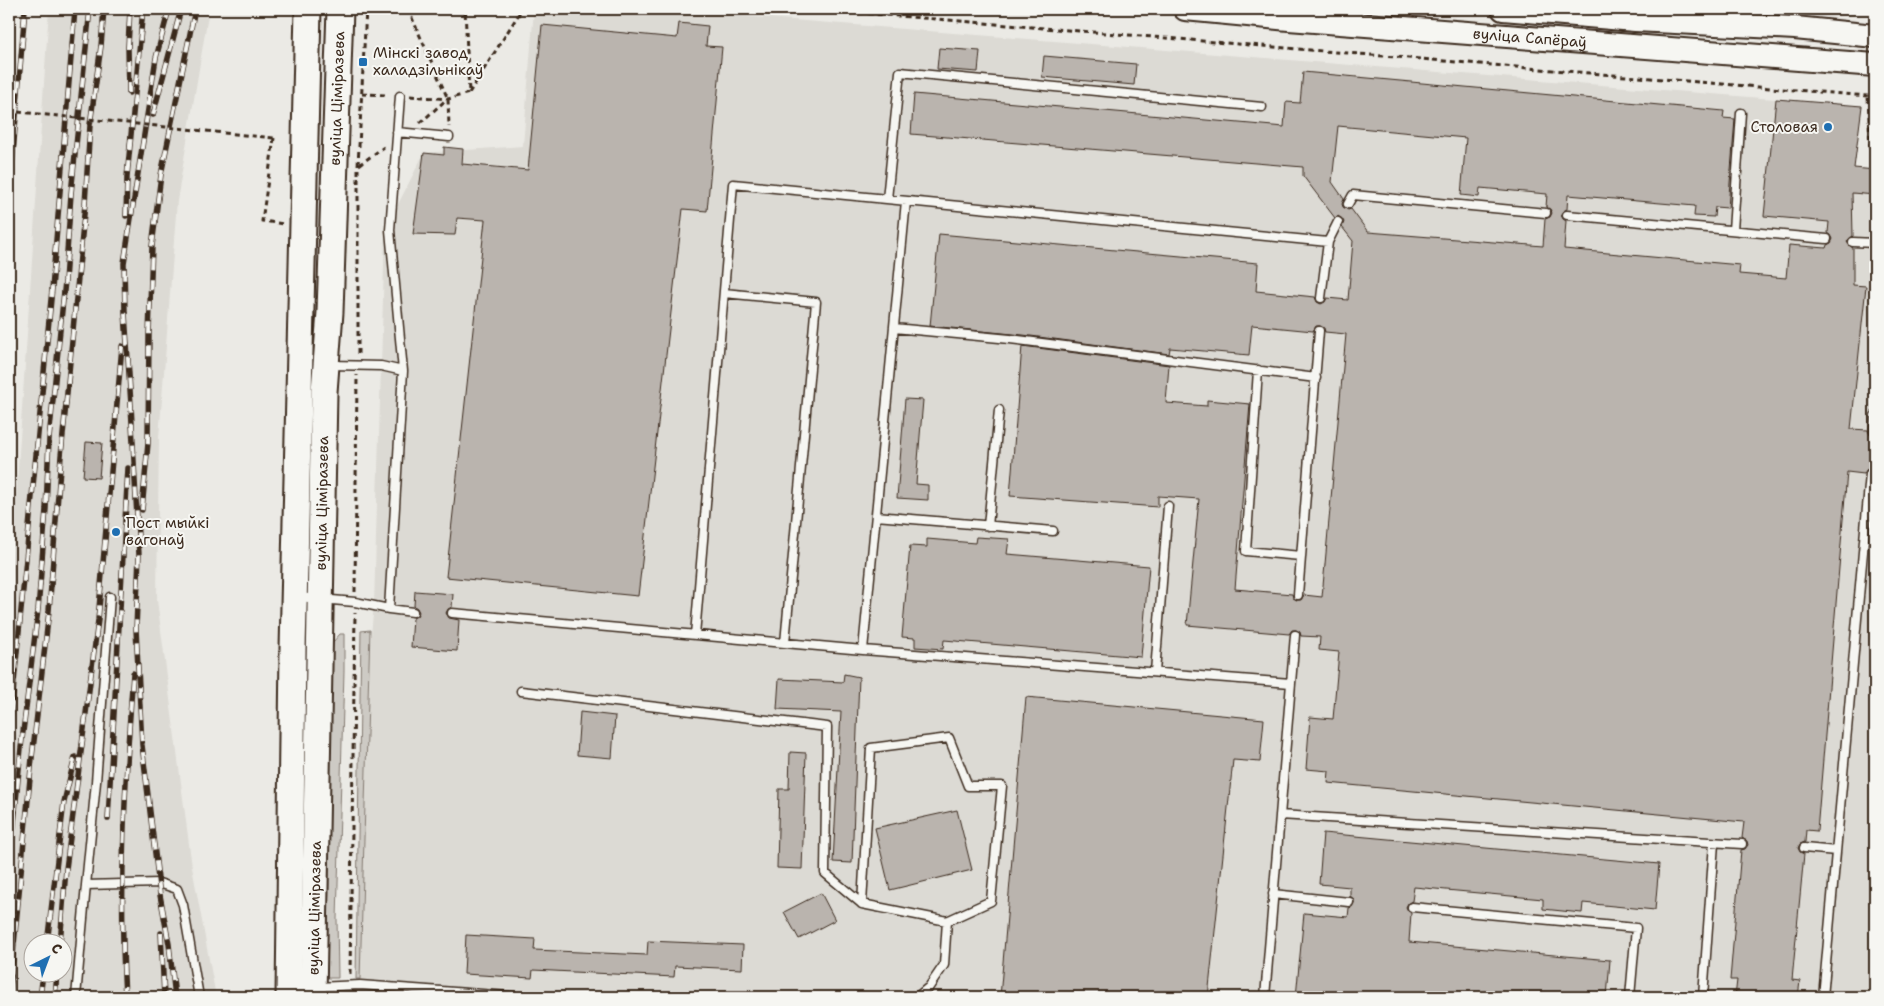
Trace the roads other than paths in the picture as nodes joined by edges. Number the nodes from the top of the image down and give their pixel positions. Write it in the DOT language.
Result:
graph roads {
  1 [pos="308,9"];
  2 [pos="340,9"];
  3 [pos="1185,9"];
  4 [pos="1502,9"];
  5 [pos="1263,12"];
  6 [pos="1635,14"];
  7 [pos="1875,36"];
  8 [pos="1875,65"];
  9 [pos="400,96"];
  10 [pos="1262,108"];
  11 [pos="1742,113"];
  12 [pos="397,135"];
  13 [pos="449,137"];
  14 [pos="887,199"];
  15 [pos="906,201"];
  16 [pos="1348,204"];
  17 [pos="1546,213"];
  18 [pos="1567,215"];
  19 [pos="1338,222"];
  20 [pos="1733,230"];
  21 [pos="1827,239"];
  22 [pos="1328,242"];
  23 [pos="1853,242"];
  24 [pos="1875,243"];
  25 [pos="724,293"];
  26 [pos="1322,298"];
  27 [pos="894,328"];
  28 [pos="1319,331"];
  29 [pos="326,364"];
  30 [pos="403,370"];
  31 [pos="1258,370"];
  32 [pos="1316,378"];
  33 [pos="999,410"];
  34 [pos="1875,416"];
  35 [pos="1874,431"];
  36 [pos="1870,474"];
  37 [pos="1168,506"];
  38 [pos="876,516"];
  39 [pos="988,526"];
  40 [pos="1054,531"];
  41 [pos="1302,556"];
  42 [pos="1298,595"];
  43 [pos="110,597"];
  44 [pos="294,597"];
  45 [pos="321,600"];
  46 [pos="389,609"];
  47 [pos="413,612"];
  48 [pos="452,613"];
  49 [pos="695,635"];
  50 [pos="1295,635"];
  51 [pos="785,643"];
  52 [pos="863,650"];
  53 [pos="1154,672"];
  54 [pos="1291,683"];
  55 [pos="521,691"];
  56 [pos="1280,815"];
  57 [pos="1714,843"];
  58 [pos="1742,844"];
  59 [pos="1804,848"];
  60 [pos="1836,850"];
  61 [pos="86,885"];
  62 [pos="1273,894"];
  63 [pos="1349,902"];
  64 [pos="862,904"];
  65 [pos="1412,908"];
  66 [pos="946,920"];
  67 [pos="313,992"];
  68 [pos="474,996"];
  69 [pos="76,997"];
  70 [pos="200,997"];
  71 [pos="289,997"];
  72 [pos="513,997"];
  73 [pos="522,997"];
  74 [pos="916,997"];
  75 [pos="1265,997"];
  76 [pos="1630,997"];
  77 [pos="1703,997"];
  78 [pos="1823,997"];
  1 -- 44 [label="main road, вуліца Ціміразева"];
  2 -- 29 [label="main road, вуліца Ціміразева"];
  3 -- 5 [label="main road, вуліца Сапёраў"];
  4 -- 6 [label="main road, вуліца Сапёраў"];
  5 -- 8 [label="main road, вуліца Сапёраў"];
  6 -- 7 [label="main road, вуліца Сапёраў"];
  9 -- 12 [label="lane"];
  10 -- 14 [label="lane"];
  11 -- 20 [label="lane"];
  12 -- 13 [label="lane"];
  12 -- 30 [label="lane"];
  14 -- 15 [label="lane"];
  14 -- 25 [label="lane"];
  15 -- 22 [label="lane"];
  15 -- 27 [label="lane"];
  16 -- 17 [label="lane"];
  18 -- 20 [label="lane"];
  19 -- 22 [label="lane"];
  20 -- 21 [label="lane"];
  22 -- 26 [label="lane"];
  23 -- 24 [label="lane"];
  25 -- 49 [label="lane"];
  25 -- 51 [label="lane"];
  27 -- 31 [label="lane"];
  27 -- 38 [label="lane"];
  28 -- 32 [label="lane"];
  29 -- 30 [label="lane"];
  29 -- 45 [label="main road, вуліца Ціміразева"];
  30 -- 46 [label="lane"];
  31 -- 32 [label="lane"];
  31 -- 41 [label="lane"];
  32 -- 41 [label="lane"];
  33 -- 39 [label="lane"];
  34 -- 35 [label="lane"];
  36 -- 60 [label="lane"];
  37 -- 53 [label="lane"];
  38 -- 39 [label="lane"];
  38 -- 52 [label="lane"];
  39 -- 40 [label="lane"];
  41 -- 42 [label="lane"];
  43 -- 61 [label="lane"];
  44 -- 45 [label="lane"];
  44 -- 71 [label="main road, вуліца Ціміразева"];
  45 -- 46 [label="lane"];
  45 -- 67 [label="main road, вуліца Ціміразева"];
  46 -- 47 [label="lane"];
  48 -- 49 [label="lane"];
  49 -- 51 [label="lane"];
  50 -- 54 [label="lane"];
  51 -- 52 [label="lane"];
  52 -- 53 [label="lane"];
  53 -- 54 [label="lane"];
  54 -- 56 [label="lane"];
  55 -- 64 [label="lane"];
  56 -- 57 [label="lane"];
  56 -- 62 [label="lane"];
  57 -- 58 [label="lane"];
  57 -- 77 [label="lane"];
  59 -- 60 [label="lane"];
  60 -- 78 [label="lane"];
  61 -- 69 [label="lane"];
  61 -- 70 [label="lane"];
  62 -- 63 [label="lane"];
  62 -- 75 [label="lane"];
  64 -- 66 [label="lane"];
  64 -- 66 [label="lane"];
  65 -- 76 [label="lane"];
  66 -- 74 [label="lane"];
  67 -- 68 [label="lane"];
  68 -- 72 [label="lane"];
  72 -- 73 [label="lane"];
}
